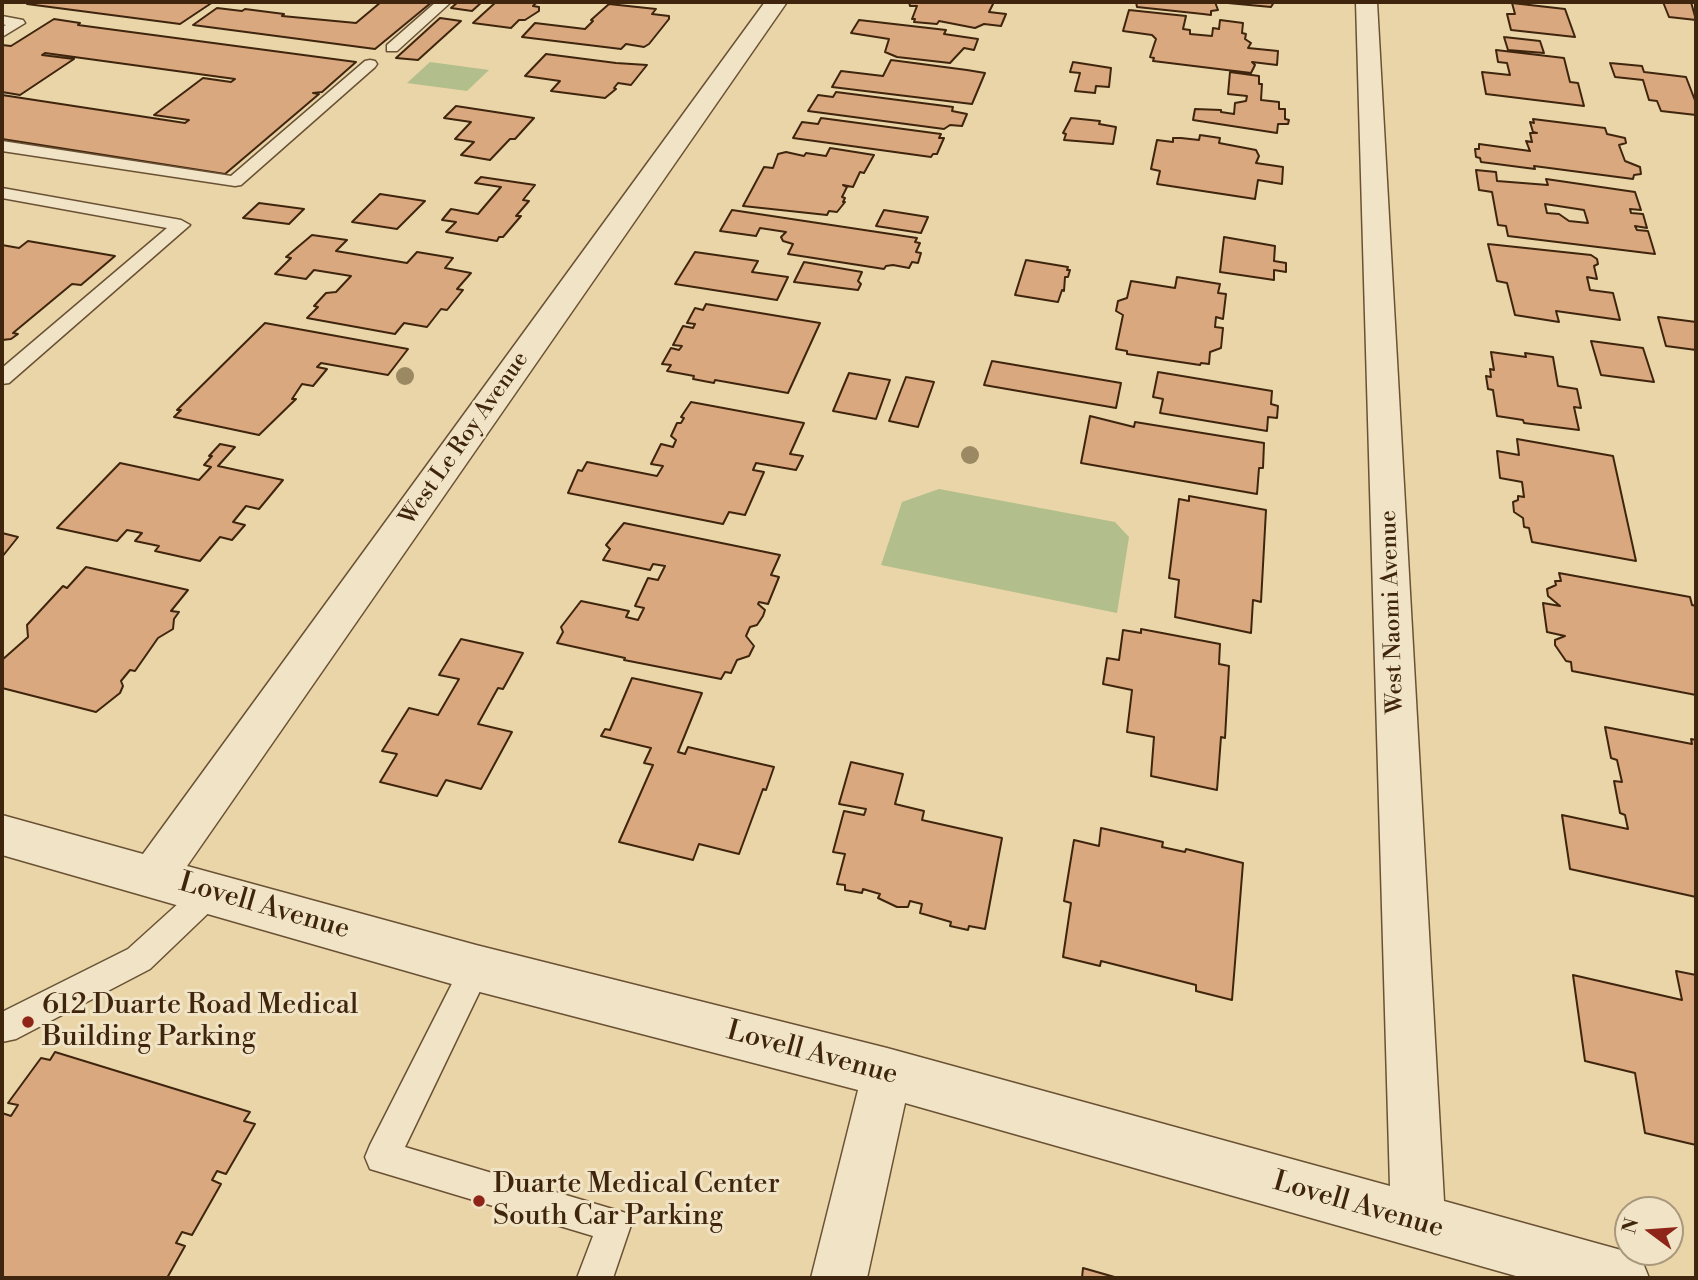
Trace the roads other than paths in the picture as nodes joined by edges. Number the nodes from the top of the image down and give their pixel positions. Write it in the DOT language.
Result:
graph roads {
  1 [pos="444,2"];
  2 [pos="776,2"];
  3 [pos="1367,2"];
  4 [pos="2,20"];
  5 [pos="2,33"];
  6 [pos="392,48"];
  7 [pos="370,64"];
  8 [pos="2,146"];
  9 [pos="2,193"];
  10 [pos="2,378"];
  11 [pos="2,835"];
  12 [pos="154,876"];
  13 [pos="211,892"];
  14 [pos="476,968"];
  15 [pos="3,1029"];
  16 [pos="887,1073"];
  17 [pos="1418,1223"];
  18 [pos="595,1278"];
  19 [pos="839,1278"];
  20 [pos="1621,1278"];
  1 -- 6 [label="lane"];
  2 -- 12 [label="street, West Le Roy Avenue"];
  3 -- 17 [label="street, West Naomi Avenue"];
  4 -- 5 [label="lane"];
  7 -- 8 [label="lane"];
  9 -- 10 [label="lane"];
  11 -- 12 [label="street, Lovell Avenue"];
  12 -- 13 [label="street, Lovell Avenue"];
  13 -- 14 [label="street, Lovell Avenue"];
  13 -- 15 [label="lane"];
  14 -- 16 [label="street, Lovell Avenue"];
  14 -- 18 [label="lane"];
  16 -- 17 [label="street, Lovell Avenue"];
  16 -- 19 [label="street"];
  17 -- 20 [label="street, Lovell Avenue"];
}
